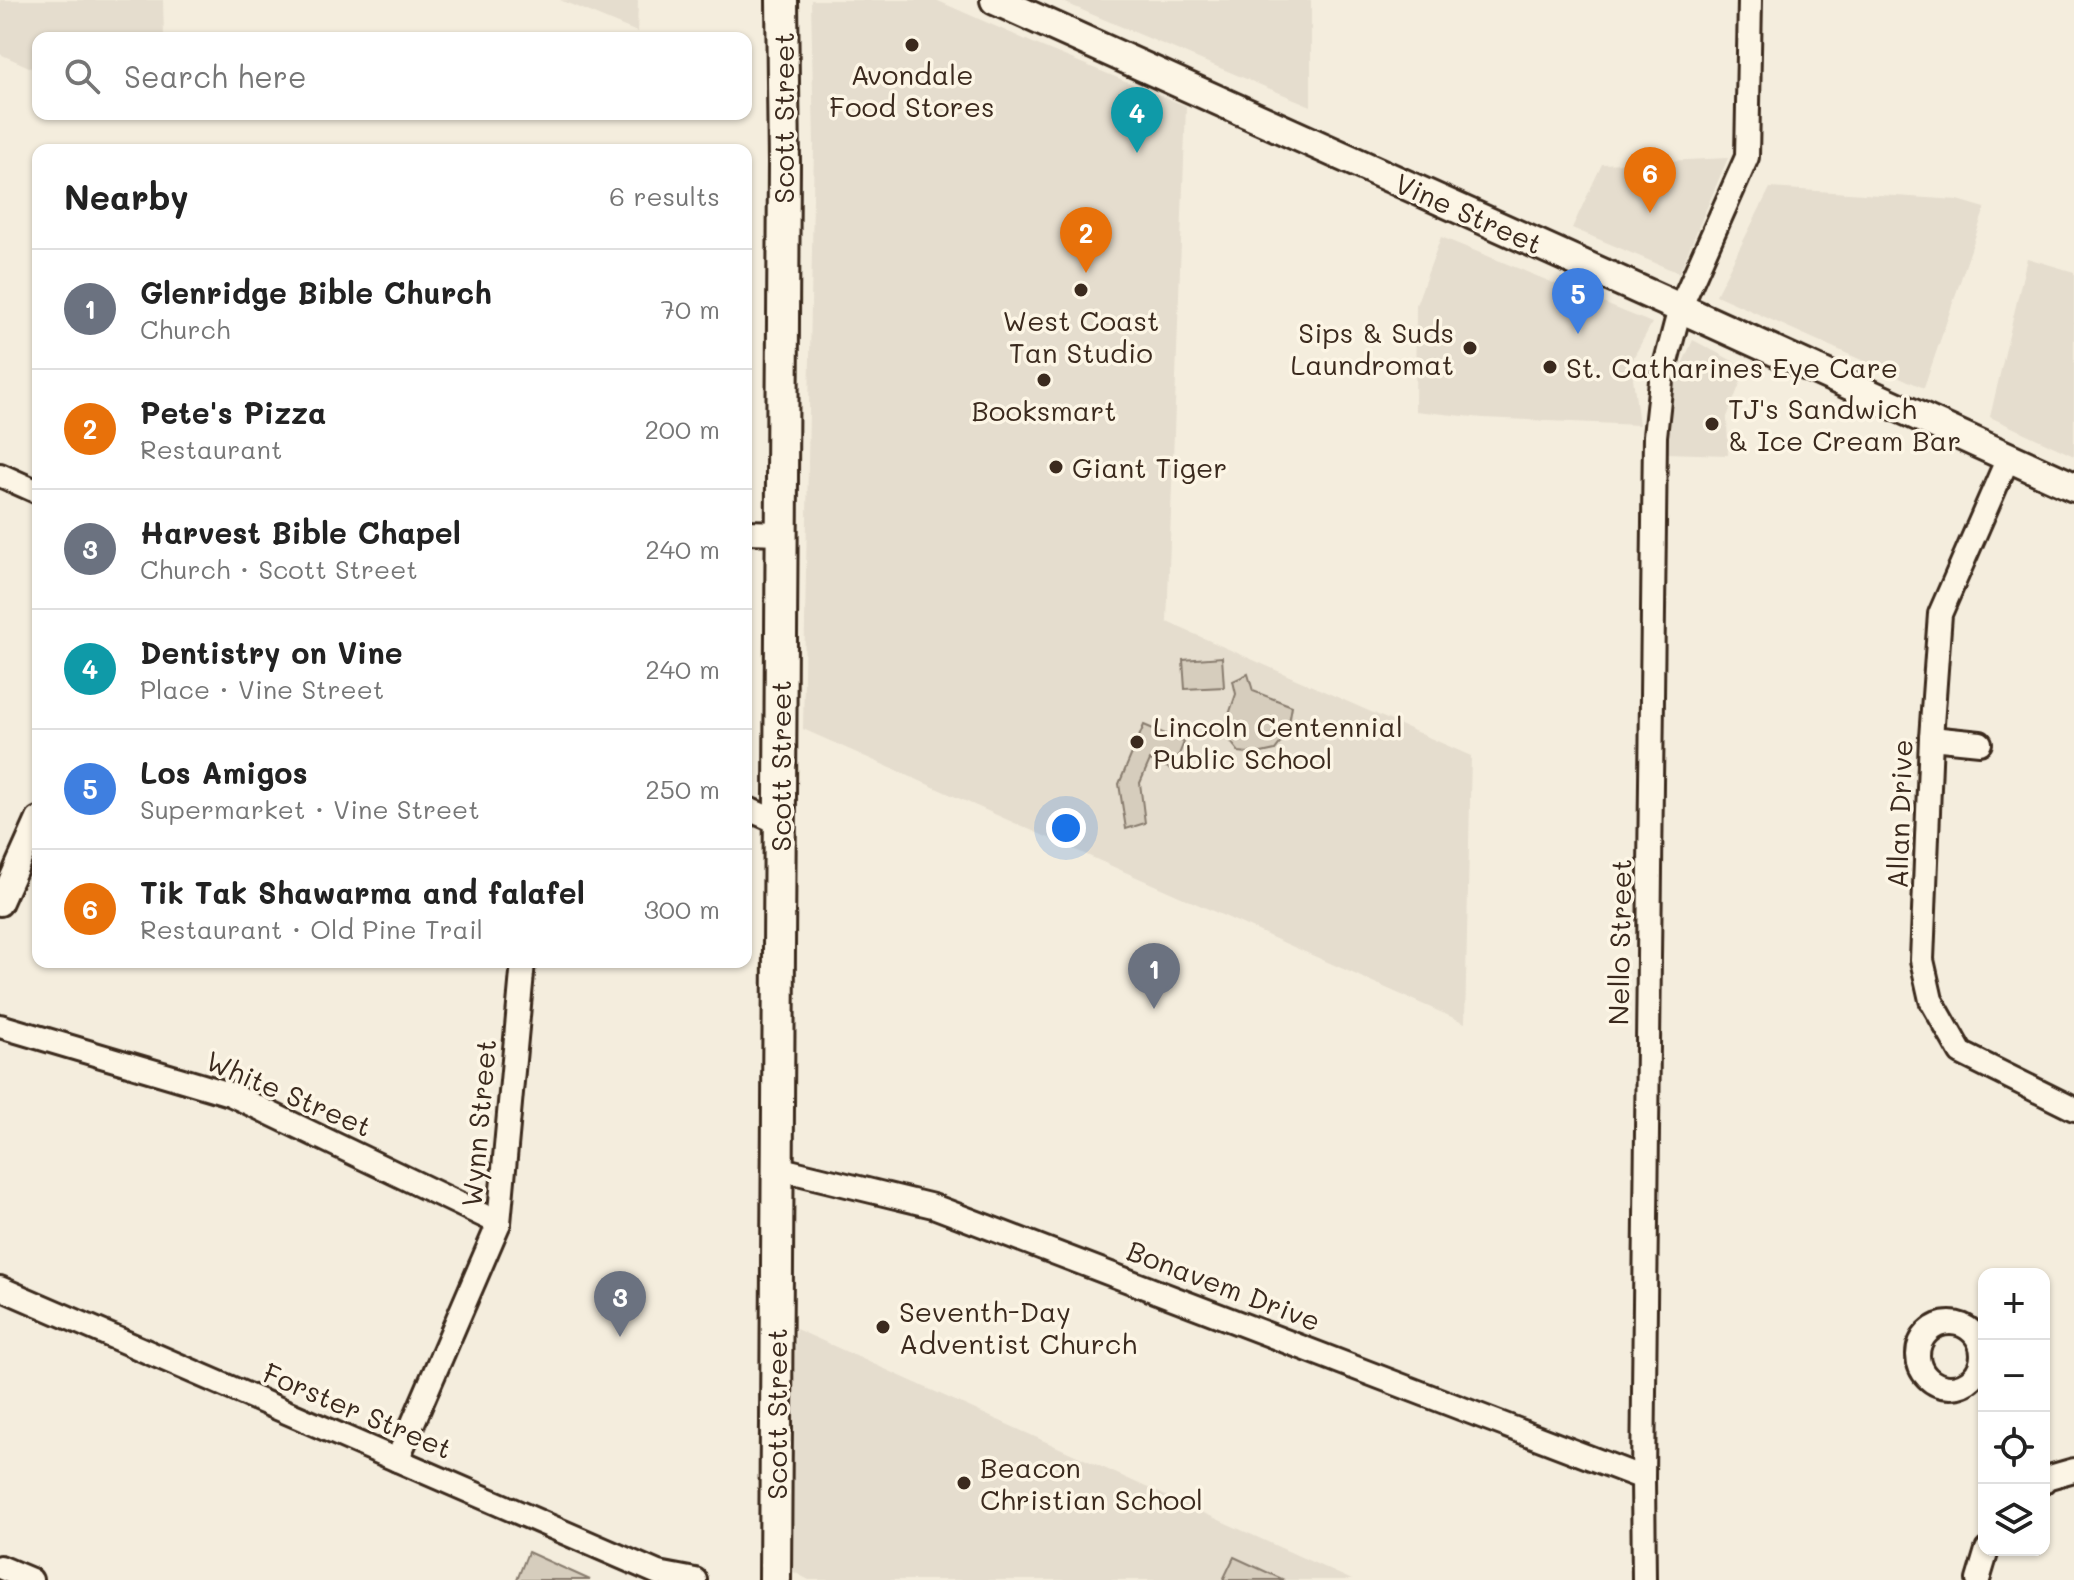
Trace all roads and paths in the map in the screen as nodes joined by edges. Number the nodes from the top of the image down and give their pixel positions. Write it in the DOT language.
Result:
graph roads {
  1 [pos="782,0"];
  2 [pos="995,0"];
  3 [pos="1750,0"];
  4 [pos="1680,308"];
  5 [pos="2008,458"];
  6 [pos="0,475"];
  7 [pos="2074,487"];
  8 [pos="32,489"];
  9 [pos="752,532"];
  10 [pos="782,533"];
  11 [pos="1931,738"];
  12 [pos="1980,743"];
  13 [pos="752,811"];
  14 [pos="780,823"];
  15 [pos="32,832"];
  16 [pos="0,904"];
  17 [pos="522,968"];
  18 [pos="0,1026"];
  19 [pos="2074,1109"];
  20 [pos="777,1168"];
  21 [pos="499,1223"];
  22 [pos="0,1288"];
  23 [pos="397,1460"];
  24 [pos="2074,1470"];
  25 [pos="2050,1477"];
  26 [pos="1643,1478"];
  27 [pos="1985,1556"];
  28 [pos="0,1567"];
  29 [pos="31,1580"];
  30 [pos="695,1580"];
  31 [pos="775,1580"];
  32 [pos="1644,1580"];
  33 [pos="1978,1580"];
  1 -- 10 [label="main road, Scott Street"];
  2 -- 4 [label="street, Vine Street"];
  3 -- 4 [label="street, Nello Street"];
  4 -- 5 [label="street, Vine Street"];
  4 -- 26 [label="street, Nello Street"];
  5 -- 7 [label="street, Vine Street"];
  5 -- 11 [label="street, Allan Drive"];
  6 -- 8 [label="street"];
  9 -- 10 [label="street"];
  10 -- 14 [label="main road, Scott Street"];
  11 -- 12 [label="street"];
  11 -- 19 [label="street, Allan Drive"];
  13 -- 14 [label="street"];
  14 -- 20 [label="main road, Scott Street"];
  15 -- 16 [label="street"];
  17 -- 21 [label="street, Wynn Street"];
  18 -- 21 [label="street, White Street"];
  20 -- 26 [label="street, Bonavem Drive"];
  20 -- 31 [label="main road, Scott Street"];
  21 -- 23 [label="street, Wynn Street"];
  22 -- 23 [label="street, Forster Street"];
  23 -- 30 [label="street, Forster Street"];
  24 -- 25 [label="street"];
  26 -- 32 [label="street, Nello Street"];
  27 -- 33 [label="street"];
  28 -- 29 [label="street"];
}
